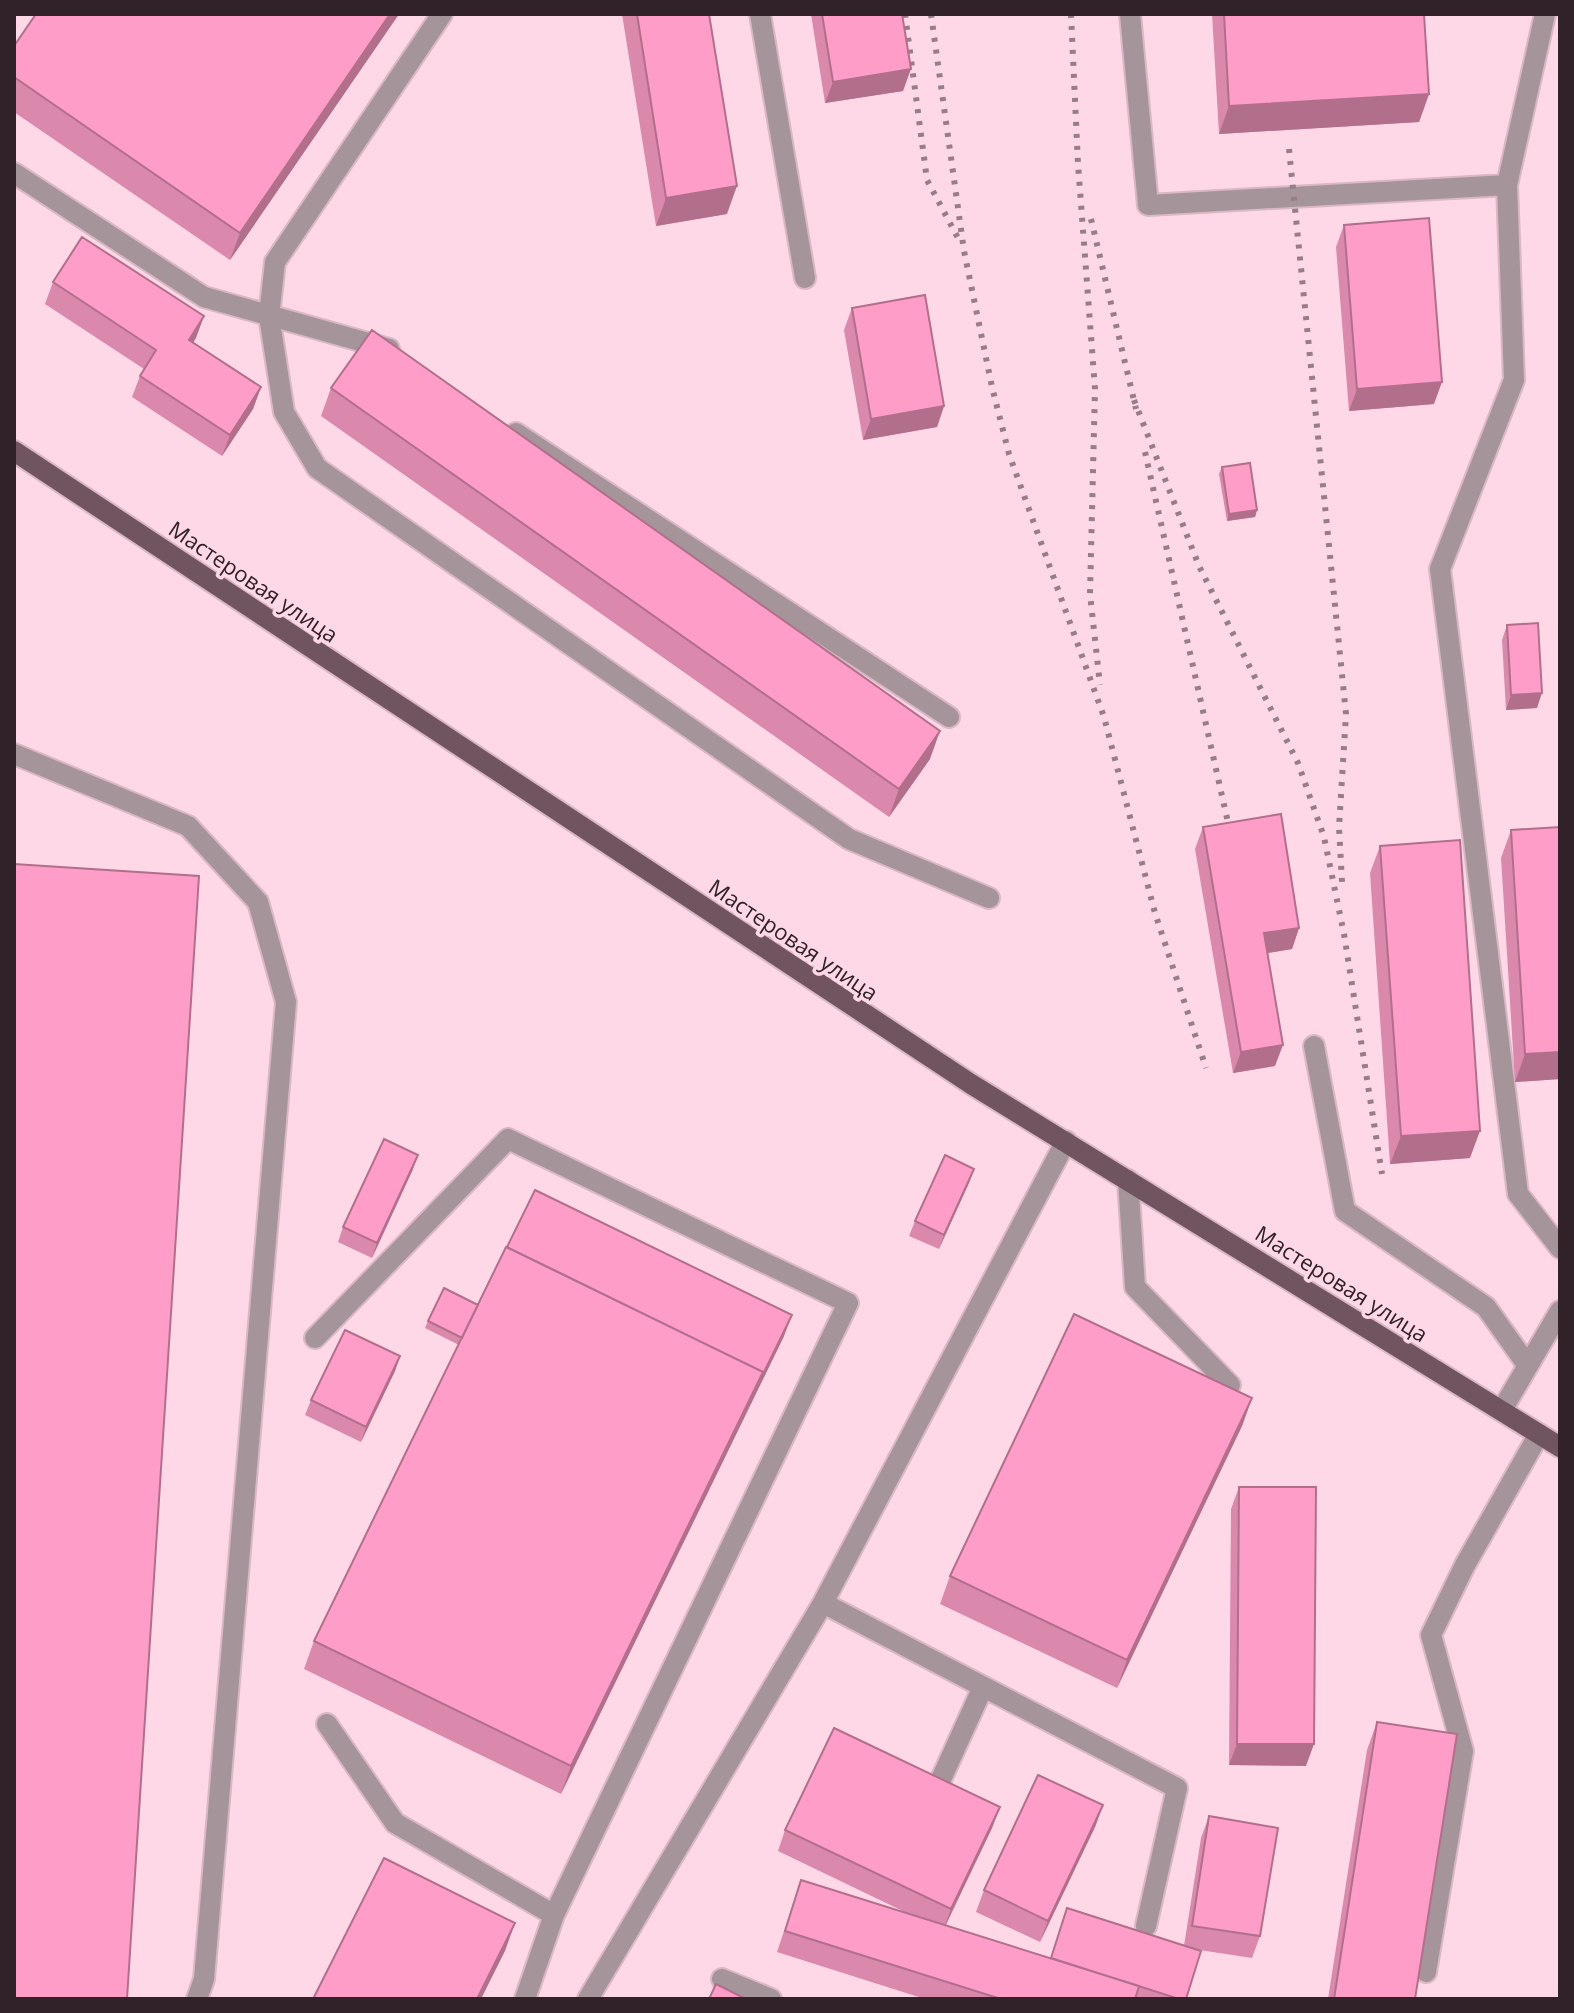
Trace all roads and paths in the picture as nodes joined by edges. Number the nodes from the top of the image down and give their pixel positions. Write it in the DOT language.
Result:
graph roads {
  1 [pos="442,14"];
  2 [pos="760,14"];
  3 [pos="1130,14"];
  4 [pos="1545,14"];
  5 [pos="14,173"];
  6 [pos="1507,185"];
  7 [pos="805,278"];
  8 [pos="269,316"];
  9 [pos="411,364"];
  10 [pos="503,424"];
  11 [pos="14,451"];
  12 [pos="949,717"];
  13 [pos="14,754"];
  14 [pos="989,898"];
  15 [pos="1314,1046"];
  16 [pos="1066,1141"];
  17 [pos="1128,1180"];
  18 [pos="1560,1248"];
  19 [pos="1560,1311"];
  20 [pos="315,1338"];
  21 [pos="1528,1366"];
  22 [pos="1230,1385"];
  23 [pos="1502,1410"];
  24 [pos="1539,1434"];
  25 [pos="1560,1447"];
  26 [pos="823,1603"];
  27 [pos="983,1687"];
  28 [pos="327,1724"];
  29 [pos="937,1788"];
  30 [pos="554,1915"];
  31 [pos="1146,1926"];
  32 [pos="1426,1972"];
  33 [pos="722,1979"];
  34 [pos="197,1999"];
  35 [pos="525,1999"];
  36 [pos="588,1999"];
  37 [pos="771,1999"];
  1 -- 8 [label="lane"];
  2 -- 7 [label="lane"];
  3 -- 6 [label="lane"];
  4 -- 6 [label="lane"];
  5 -- 8 [label="lane"];
  6 -- 18 [label="lane"];
  8 -- 9 [label="lane"];
  8 -- 14 [label="lane"];
  10 -- 12 [label="lane"];
  11 -- 16 [label="main road, Мастеровая улица"];
  13 -- 34 [label="lane"];
  15 -- 21 [label="lane"];
  16 -- 17 [label="main road, Мастеровая улица"];
  16 -- 26 [label="lane"];
  17 -- 22 [label="lane"];
  17 -- 23 [label="main road, Мастеровая улица"];
  19 -- 21 [label="lane"];
  20 -- 30 [label="lane"];
  21 -- 23 [label="lane"];
  23 -- 24 [label="main road, Мастеровая улица"];
  24 -- 25 [label="main road, Мастеровая улица"];
  24 -- 32 [label="lane"];
  26 -- 27 [label="lane"];
  26 -- 36 [label="lane"];
  27 -- 29 [label="lane"];
  27 -- 31 [label="lane"];
  28 -- 30 [label="lane"];
  30 -- 35 [label="lane"];
  33 -- 37 [label="lane"];
}
